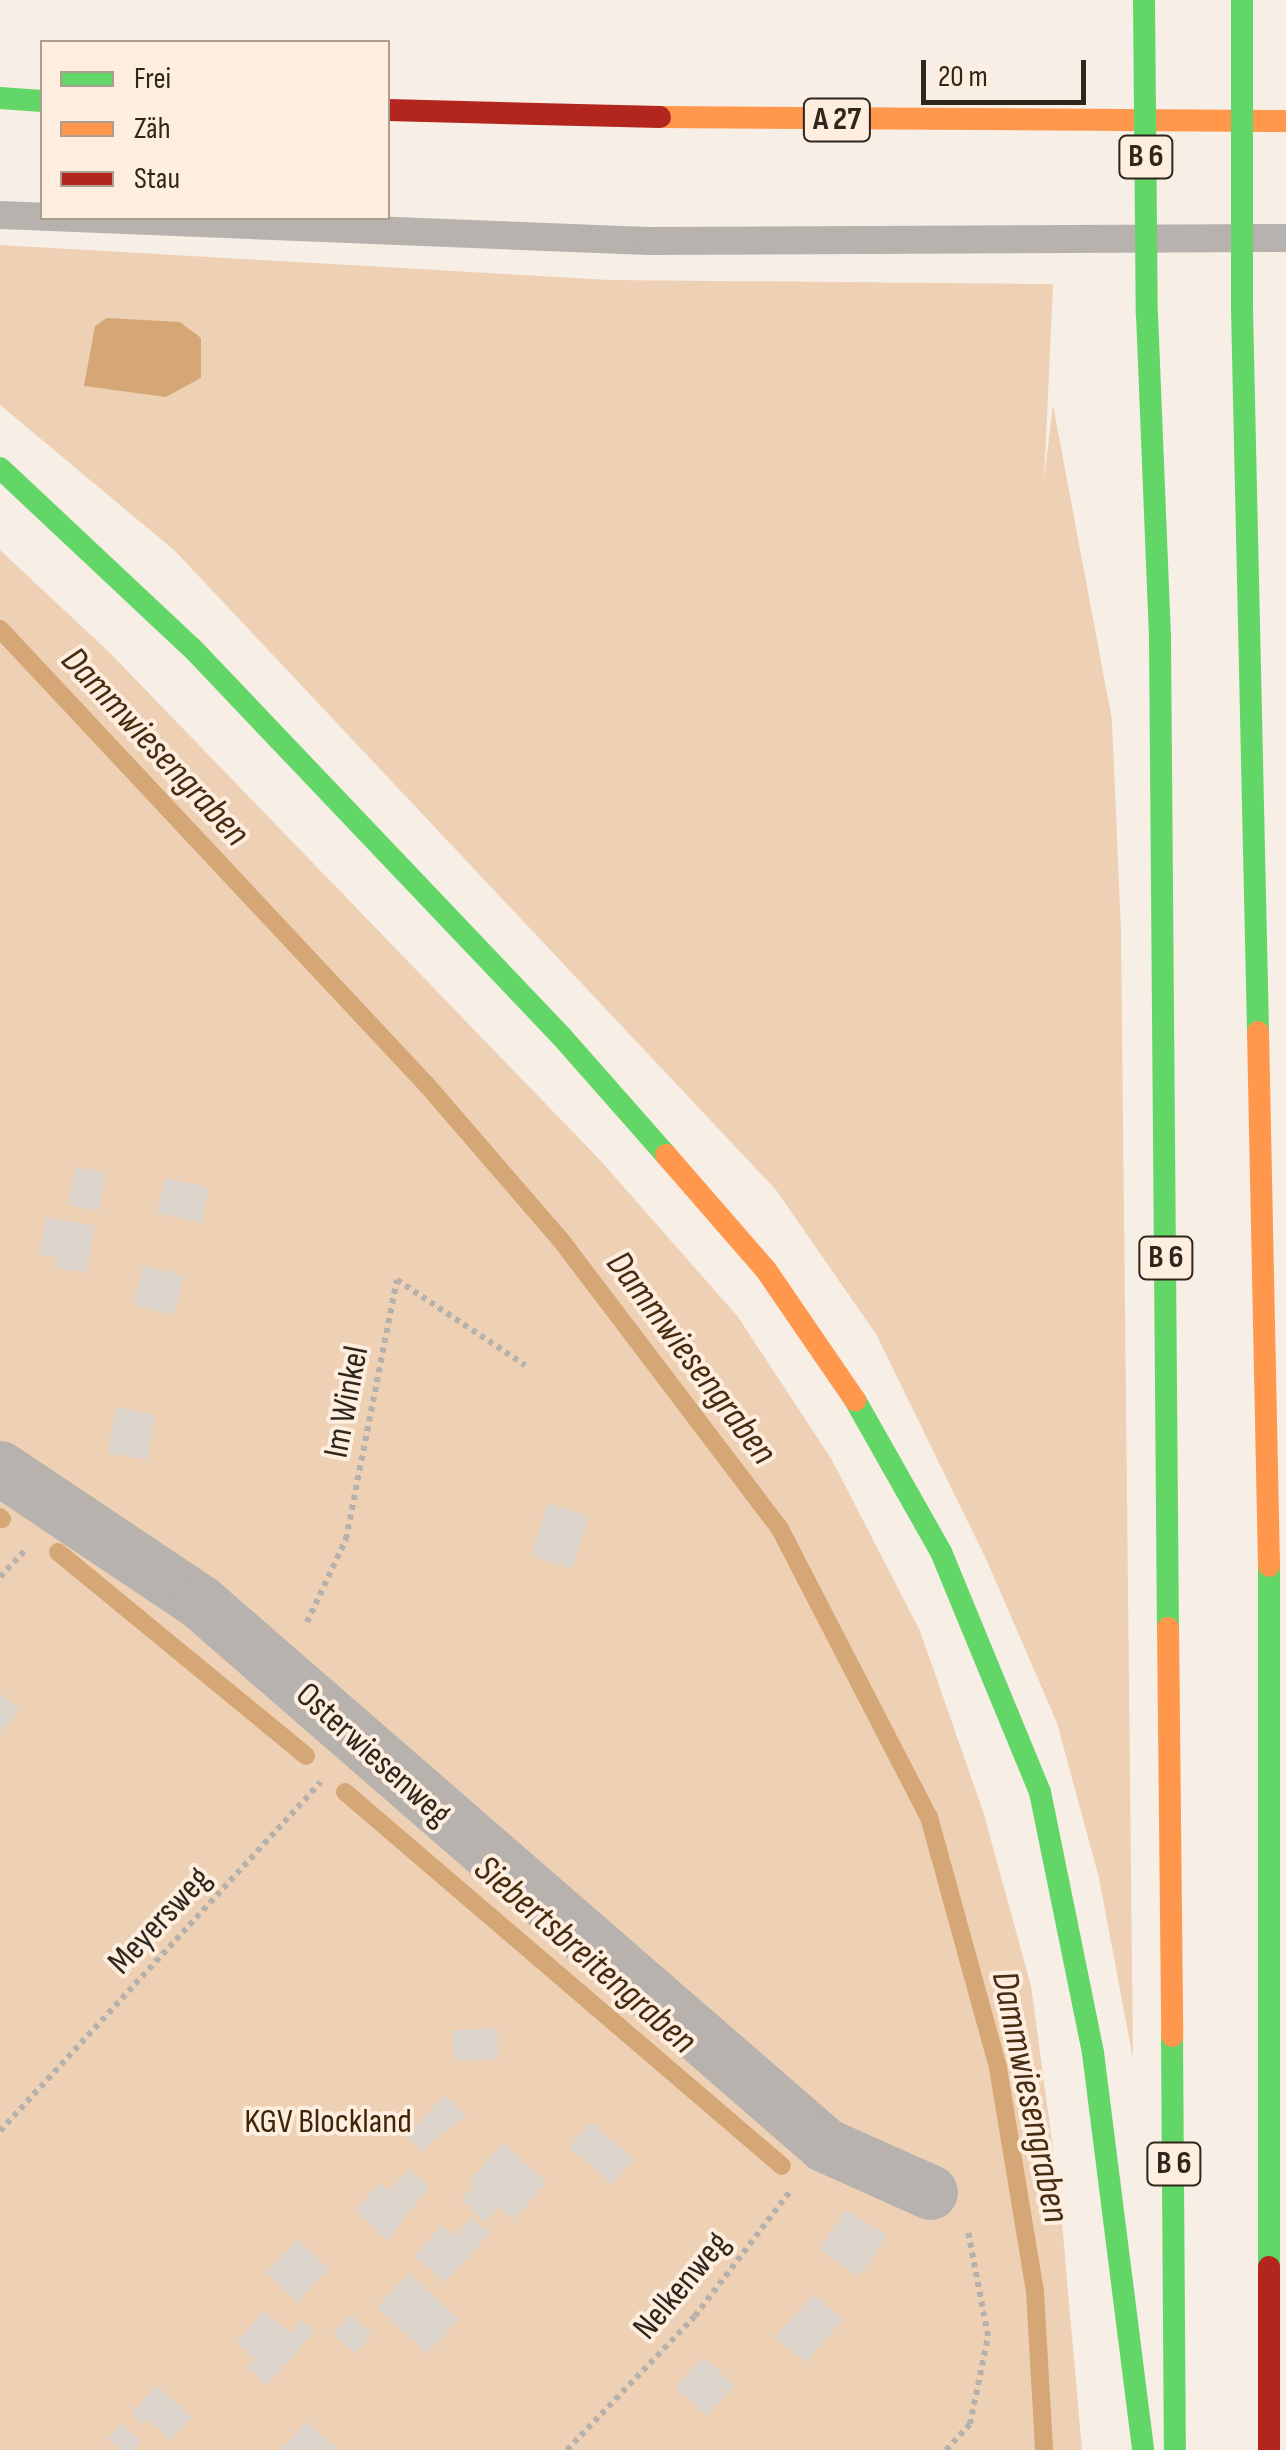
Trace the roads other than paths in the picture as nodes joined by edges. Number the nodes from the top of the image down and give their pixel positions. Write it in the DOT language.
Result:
graph roads {
  1 [pos="1144,0"];
  2 [pos="1242,0"];
  3 [pos="0,98"];
  4 [pos="40,101"];
  5 [pos="390,110"];
  6 [pos="1286,121"];
  7 [pos="0,215"];
  8 [pos="40,217"];
  9 [pos="120,220"];
  10 [pos="1286,238"];
  11 [pos="0,468"];
  12 [pos="0,1468"];
  13 [pos="1286,1541"];
  14 [pos="1270,1608"];
  15 [pos="930,2192"];
  16 [pos="1143,2450"];
  17 [pos="1175,2450"];
  18 [pos="1268,2450"];
  1 -- 17 [label="highway, B 6, bridge"];
  2 -- 14 [label="highway, bridge"];
  3 -- 4 [label="highway"];
  5 -- 6 [label="highway, A 27"];
  7 -- 8 [label="lane"];
  9 -- 10 [label="lane"];
  11 -- 16 [label="highway"];
  12 -- 15 [label="street, Osterwiesenweg"];
  13 -- 14 [label="highway"];
  14 -- 18 [label="highway"];
}
